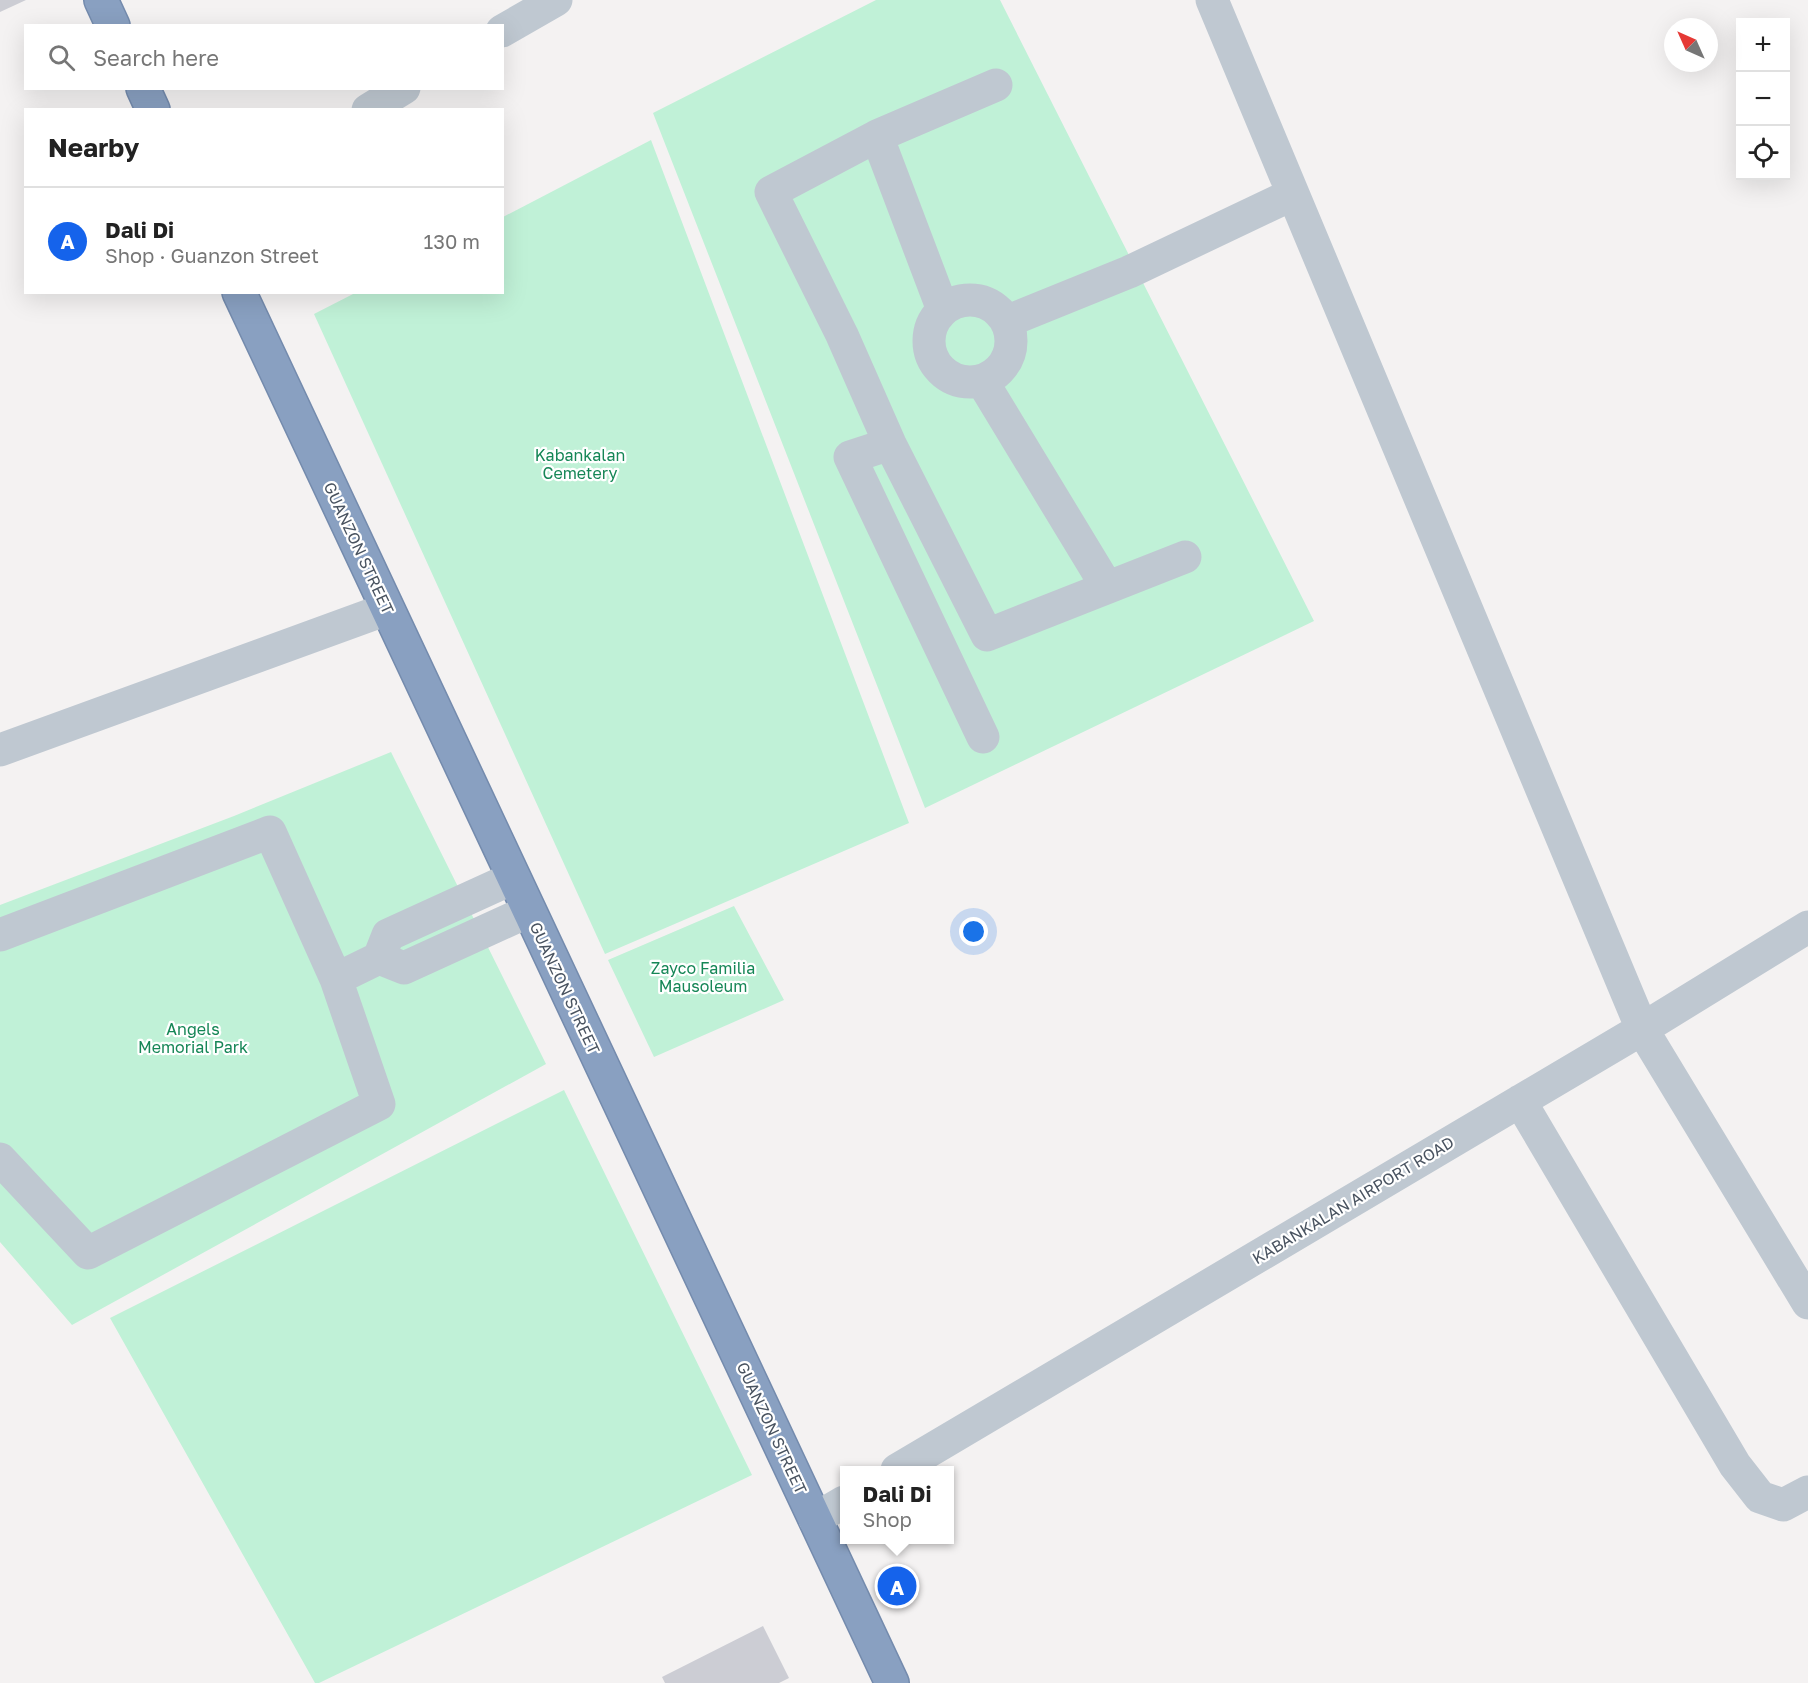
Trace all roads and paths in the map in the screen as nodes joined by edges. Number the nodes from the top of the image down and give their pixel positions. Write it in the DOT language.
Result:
graph roads {
  1 [pos="101,0"];
  2 [pos="556,0"];
  3 [pos="1212,0"];
  4 [pos="112,24"];
  5 [pos="504,30"];
  6 [pos="996,85"];
  7 [pos="144,90"];
  8 [pos="401,90"];
  9 [pos="152,108"];
  10 [pos="371,108"];
  11 [pos="877,136"];
  12 [pos="1293,194"];
  13 [pos="240,294"];
  14 [pos="943,310"];
  15 [pos="1008,321"];
  16 [pos="982,381"];
  17 [pos="890,444"];
  18 [pos="1185,557"];
  19 [pos="1107,587"];
  20 [pos="387,609"];
  21 [pos="983,737"];
  22 [pos="0,750"];
  23 [pos="513,878"];
  24 [pos="529,911"];
  25 [pos="1808,927"];
  26 [pos="0,935"];
  27 [pos="379,958"];
  28 [pos="336,979"];
  29 [pos="1642,1029"];
  30 [pos="1520,1101"];
  31 [pos="0,1159"];
  32 [pos="1808,1303"];
  33 [pos="904,1466"];
  34 [pos="1808,1492"];
  35 [pos="840,1504"];
  36 [pos="815,1519"];
  37 [pos="892,1683"];
  1 -- 4 [label="highway"];
  2 -- 5 [label="street"];
  3 -- 12 [label="street"];
  6 -- 11 [label="street"];
  7 -- 9 [label="highway"];
  8 -- 10 [label="street"];
  11 -- 14 [label="street"];
  11 -- 17 [label="street"];
  12 -- 15 [label="street"];
  12 -- 29 [label="street"];
  13 -- 20 [label="highway, GUANZON STREET"];
  14 -- 15 [label="street"];
  14 -- 16 [label="street"];
  15 -- 16 [label="street"];
  16 -- 19 [label="street"];
  17 -- 19 [label="street"];
  17 -- 21 [label="street"];
  18 -- 19 [label="street"];
  20 -- 22 [label="street"];
  20 -- 23 [label="highway, GUANZON STREET"];
  23 -- 24 [label="highway, GUANZON STREET"];
  23 -- 27 [label="street"];
  24 -- 27 [label="street"];
  24 -- 36 [label="highway, GUANZON STREET"];
  25 -- 29 [label="street, KABANKALAN AIRPORT ROAD"];
  26 -- 28 [label="street"];
  27 -- 28 [label="street"];
  28 -- 31 [label="street"];
  29 -- 30 [label="street, KABANKALAN AIRPORT ROAD"];
  29 -- 32 [label="street"];
  30 -- 33 [label="street, KABANKALAN AIRPORT ROAD"];
  30 -- 34 [label="street"];
  35 -- 36 [label="street"];
  36 -- 37 [label="highway, GUANZON STREET"];
}
